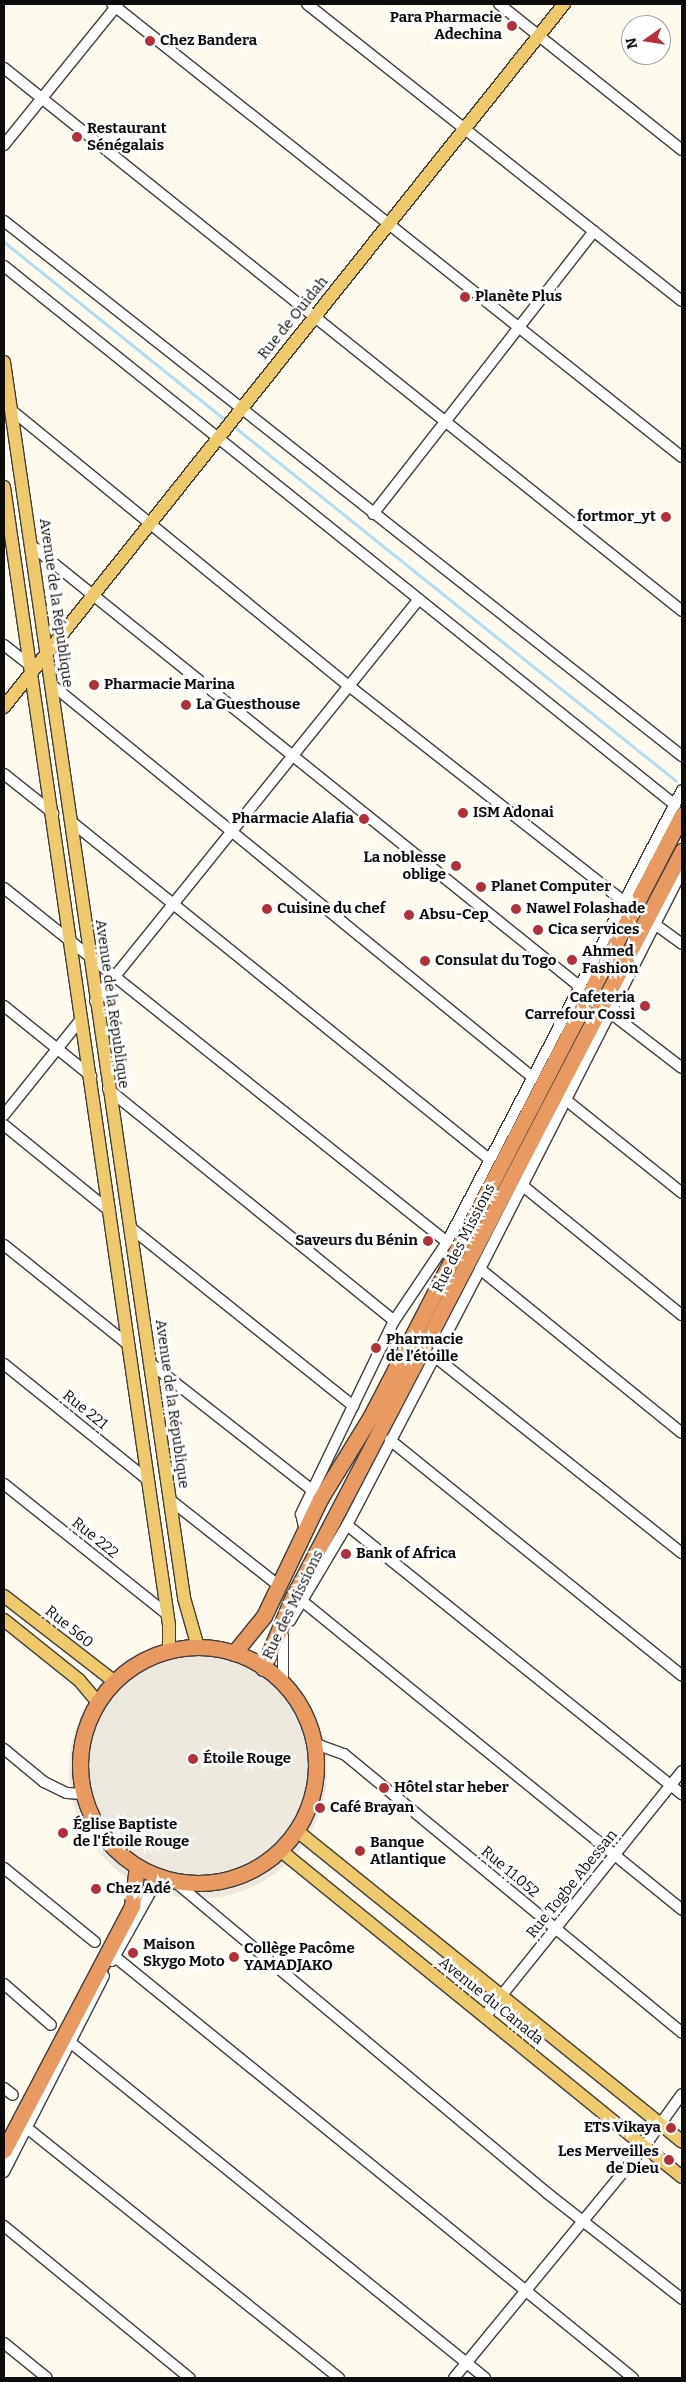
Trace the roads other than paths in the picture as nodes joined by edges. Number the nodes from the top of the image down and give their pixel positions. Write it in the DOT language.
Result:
graph roads {
  1 [pos="307,4"];
  2 [pos="499,4"];
  3 [pos="564,4"];
  4 [pos="115,5"];
  5 [pos="539,36"];
  6 [pos="4,68"];
  7 [pos="42,98"];
  8 [pos="465,129"];
  9 [pos="4,145"];
  10 [pos="682,150"];
  11 [pos="4,221"];
  12 [pos="389,224"];
  13 [pos="594,231"];
  14 [pos="4,266"];
  15 [pos="682,300"];
  16 [pos="315,317"];
  17 [pos="518,326"];
  18 [pos="4,362"];
  19 [pos="8,407"];
  20 [pos="241,410"];
  21 [pos="444,421"];
  22 [pos="217,439"];
  23 [pos="682,457"];
  24 [pos="4,486"];
  25 [pos="373,514"];
  26 [pos="151,522"];
  27 [pos="8,530"];
  28 [pos="32,546"];
  29 [pos="93,595"];
  30 [pos="419,599"];
  31 [pos="682,611"];
  32 [pos="4,645"];
  33 [pos="47,653"];
  34 [pos="30,669"];
  35 [pos="51,684"];
  36 [pos="349,686"];
  37 [pos="4,707"];
  38 [pos="293,756"];
  39 [pos="682,756"];
  40 [pos="4,774"];
  41 [pos="682,790"];
  42 [pos="678,810"];
  43 [pos="53,813"];
  44 [pos="72,823"];
  45 [pos="233,830"];
  46 [pos="682,851"];
  47 [pos="682,870"];
  48 [pos="4,888"];
  49 [pos="623,901"];
  50 [pos="173,904"];
  51 [pos="656,924"];
  52 [pos="70,941"];
  53 [pos="682,944"];
  54 [pos="88,956"];
  55 [pos="114,978"];
  56 [pos="584,990"];
  57 [pos="95,1001"];
  58 [pos="4,1006"];
  59 [pos="607,1010"];
  60 [pos="82,1018"];
  61 [pos="57,1049"];
  62 [pos="682,1068"];
  63 [pos="91,1076"];
  64 [pos="531,1076"];
  65 [pos="108,1088"];
  66 [pos="566,1100"];
  67 [pos="4,1116"];
  68 [pos="4,1125"];
  69 [pos="489,1159"];
  70 [pos="523,1186"];
  71 [pos="682,1193"];
  72 [pos="110,1211"];
  73 [pos="131,1228"];
  74 [pos="447,1242"];
  75 [pos="4,1245"];
  76 [pos="480,1269"];
  77 [pos="682,1315"];
  78 [pos="394,1321"];
  79 [pos="129,1345"];
  80 [pos="434,1356"];
  81 [pos="150,1363"];
  82 [pos="4,1364"];
  83 [pos="353,1406"];
  84 [pos="682,1433"];
  85 [pos="390,1440"];
  86 [pos="148,1480"];
  87 [pos="4,1484"];
  88 [pos="313,1491"];
  89 [pos="169,1499"];
  90 [pos="346,1525"];
  91 [pos="305,1531"];
  92 [pos="682,1553"];
  93 [pos="279,1586"];
  94 [pos="4,1596"];
  95 [pos="301,1600"];
  96 [pos="168,1615"];
  97 [pos="4,1620"];
  98 [pos="198,1648"];
  99 [pos="168,1651"];
  100 [pos="234,1653"];
  101 [pos="263,1668"];
  102 [pos="682,1676"];
  103 [pos="115,1682"];
  104 [pos="283,1684"];
  105 [pos="98,1703"];
  106 [pos="313,1743"];
  107 [pos="4,1749"];
  108 [pos="682,1771"];
  109 [pos="671,1785"];
  110 [pos="84,1794"];
  111 [pos="682,1794"];
  112 [pos="296,1830"];
  113 [pos="280,1850"];
  114 [pos="615,1855"];
  115 [pos="137,1866"];
  116 [pos="4,1868"];
  117 [pos="167,1879"];
  118 [pos="682,1910"];
  119 [pos="555,1929"];
  120 [pos="96,1942"];
  121 [pos="114,1956"];
  122 [pos="4,1984"];
  123 [pos="501,1996"];
  124 [pos="484,2016"];
  125 [pos="51,2026"];
  126 [pos="682,2033"];
  127 [pos="70,2042"];
  128 [pos="4,2088"];
  129 [pos="13,2094"];
  130 [pos="682,2094"];
  131 [pos="662,2124"];
  132 [pos="27,2128"];
  133 [pos="682,2141"];
  134 [pos="644,2147"];
  135 [pos="4,2150"];
  136 [pos="4,2172"];
  137 [pos="682,2177"];
  138 [pos="584,2219"];
  139 [pos="4,2226"];
  140 [pos="526,2291"];
  141 [pos="682,2299"];
  142 [pos="4,2343"];
  143 [pos="466,2363"];
  144 [pos="48,2378"];
  145 [pos="190,2378"];
  146 [pos="339,2378"];
  147 [pos="454,2378"];
  148 [pos="486,2378"];
  149 [pos="633,2378"];
  1 -- 8 [label="street"];
  2 -- 5 [label="street"];
  3 -- 5 [label="main road, Rue de Ouidah"];
  4 -- 7 [label="street"];
  4 -- 12 [label="street"];
  5 -- 8 [label="main road, Rue de Ouidah"];
  5 -- 10 [label="street"];
  6 -- 7 [label="street"];
  7 -- 9 [label="street"];
  7 -- 16 [label="street"];
  8 -- 12 [label="main road, Rue de Ouidah"];
  8 -- 13 [label="street"];
  11 -- 20 [label="street"];
  12 -- 16 [label="main road, Rue de Ouidah"];
  12 -- 17 [label="street"];
  13 -- 15 [label="street"];
  13 -- 17 [label="street"];
  14 -- 22 [label="street"];
  16 -- 20 [label="main road, Rue de Ouidah"];
  16 -- 21 [label="street"];
  17 -- 21 [label="street"];
  17 -- 23 [label="street"];
  18 -- 19 [label="main road, Avenue de la République"];
  19 -- 26 [label="street"];
  19 -- 28 [label="main road, Avenue de la République"];
  20 -- 22 [label="main road, Rue de Ouidah"];
  20 -- 25 [label="street"];
  21 -- 25 [label="street"];
  21 -- 31 [label="street"];
  22 -- 26 [label="main road, Rue de Ouidah"];
  22 -- 30 [label="street"];
  24 -- 27 [label="main road, Avenue de la République"];
  25 -- 39 [label="street"];
  26 -- 29 [label="main road, Rue de Ouidah"];
  26 -- 36 [label="street"];
  27 -- 34 [label="main road, Avenue de la République"];
  28 -- 29 [label="street"];
  28 -- 33 [label="main road, Avenue de la République"];
  29 -- 33 [label="main road, Rue de Ouidah"];
  29 -- 38 [label="street"];
  30 -- 36 [label="street"];
  30 -- 42 [label="street"];
  32 -- 34 [label="street"];
  33 -- 34 [label="main road, Rue de Ouidah"];
  33 -- 35 [label="main road, Avenue de la République"];
  34 -- 37 [label="main road, Rue de Ouidah"];
  34 -- 43 [label="main road, Avenue de la République"];
  35 -- 44 [label="main road, Avenue de la République"];
  35 -- 45 [label="street"];
  36 -- 38 [label="street"];
  36 -- 49 [label="street"];
  38 -- 45 [label="street"];
  38 -- 56 [label="street"];
  40 -- 43 [label="street"];
  41 -- 42 [label="street"];
  42 -- 49 [label="street"];
  42 -- 56 [label="highway, Rue des Missions"];
  43 -- 52 [label="main road, Avenue de la République"];
  44 -- 50 [label="street"];
  44 -- 54 [label="main road, Avenue de la République"];
  45 -- 50 [label="street"];
  45 -- 64 [label="street"];
  46 -- 59 [label="highway, Rue des Missions"];
  47 -- 51 [label="street"];
  48 -- 52 [label="street"];
  49 -- 56 [label="street"];
  50 -- 55 [label="street"];
  50 -- 69 [label="street"];
  51 -- 53 [label="street"];
  51 -- 59 [label="street"];
  52 -- 54 [label="street"];
  52 -- 60 [label="main road, Avenue de la République"];
  54 -- 55 [label="street"];
  54 -- 57 [label="main road, Avenue de la République"];
  55 -- 57 [label="street"];
  55 -- 74 [label="street"];
  56 -- 59 [label="street"];
  56 -- 64 [label="street"];
  56 -- 91 [label="highway, Rue des Missions"];
  57 -- 65 [label="main road, Avenue de la République"];
  58 -- 61 [label="street"];
  59 -- 62 [label="street"];
  59 -- 66 [label="street"];
  59 -- 101 [label="highway, Rue des Missions"];
  60 -- 61 [label="street"];
  60 -- 63 [label="main road, Avenue de la République"];
  61 -- 63 [label="street"];
  61 -- 67 [label="street"];
  63 -- 72 [label="main road, Avenue de la République"];
  64 -- 69 [label="street"];
  65 -- 73 [label="main road, Avenue de la République"];
  65 -- 78 [label="street"];
  66 -- 70 [label="street"];
  66 -- 71 [label="street"];
  68 -- 72 [label="street"];
  69 -- 74 [label="street"];
  70 -- 76 [label="street"];
  70 -- 77 [label="street"];
  72 -- 79 [label="main road, Avenue de la République"];
  73 -- 81 [label="main road, Avenue de la République"];
  73 -- 83 [label="street"];
  74 -- 78 [label="street"];
  75 -- 79 [label="street"];
  76 -- 80 [label="street"];
  76 -- 84 [label="street"];
  78 -- 83 [label="street"];
  79 -- 86 [label="main road, Avenue de la République"];
  80 -- 85 [label="street"];
  80 -- 92 [label="street"];
  81 -- 88 [label="street"];
  81 -- 89 [label="main road, Avenue de la République"];
  82 -- 86 [label="street, Rue 221"];
  83 -- 88 [label="street"];
  85 -- 90 [label="street"];
  85 -- 102 [label="street"];
  86 -- 96 [label="main road, Avenue de la République"];
  87 -- 96 [label="street, Rue 222"];
  88 -- 91 [label="street"];
  89 -- 93 [label="street"];
  89 -- 98 [label="main road, Avenue de la République"];
  90 -- 95 [label="street"];
  90 -- 109 [label="street"];
  91 -- 93 [label="highway, Rue des Missions"];
  93 -- 100 [label="highway, Rue des Missions"];
  94 -- 103 [label="main road, Rue 560"];
  95 -- 104 [label="street"];
  95 -- 114 [label="street"];
  96 -- 99 [label="main road, Avenue de la République"];
  97 -- 105 [label="main road"];
  98 -- 99 [label="highway"];
  98 -- 100 [label="highway"];
  99 -- 103 [label="highway"];
  100 -- 101 [label="highway"];
  101 -- 104 [label="highway"];
  103 -- 105 [label="highway"];
  104 -- 106 [label="highway"];
  105 -- 110 [label="highway"];
  106 -- 112 [label="highway"];
  106 -- 119 [label="street, Rue 11.052"];
  107 -- 110 [label="street"];
  108 -- 109 [label="street, Rue Togbe Abessan"];
  109 -- 111 [label="street"];
  109 -- 114 [label="street, Rue Togbe Abessan"];
  110 -- 115 [label="highway"];
  112 -- 113 [label="highway"];
  112 -- 123 [label="main road, Avenue du Canada"];
  113 -- 117 [label="highway"];
  113 -- 124 [label="main road, Avenue du Canada"];
  114 -- 118 [label="street"];
  114 -- 119 [label="street, Rue Togbe Abessan"];
  115 -- 117 [label="highway"];
  115 -- 135 [label="highway"];
  116 -- 120 [label="street"];
  117 -- 121 [label="street"];
  117 -- 138 [label="street"];
  119 -- 123 [label="street, Rue Togbe Abessan"];
  119 -- 126 [label="street, Rue 11.052"];
  121 -- 127 [label="street"];
  121 -- 140 [label="street"];
  122 -- 125 [label="street"];
  123 -- 124 [label="street, Rue Togbe Abessan"];
  123 -- 131 [label="main road, Avenue du Canada"];
  124 -- 134 [label="main road, Avenue du Canada"];
  127 -- 132 [label="street"];
  127 -- 143 [label="street"];
  128 -- 129 [label="street"];
  130 -- 131 [label="street"];
  131 -- 133 [label="main road, Avenue du Canada"];
  131 -- 134 [label="street"];
  132 -- 136 [label="street"];
  132 -- 146 [label="street"];
  134 -- 137 [label="main road, Avenue du Canada"];
  134 -- 138 [label="street"];
  138 -- 140 [label="street"];
  138 -- 141 [label="street"];
  139 -- 145 [label="street"];
  140 -- 143 [label="street"];
  140 -- 149 [label="street"];
  142 -- 144 [label="street"];
  143 -- 147 [label="street"];
  143 -- 148 [label="street"];
}
